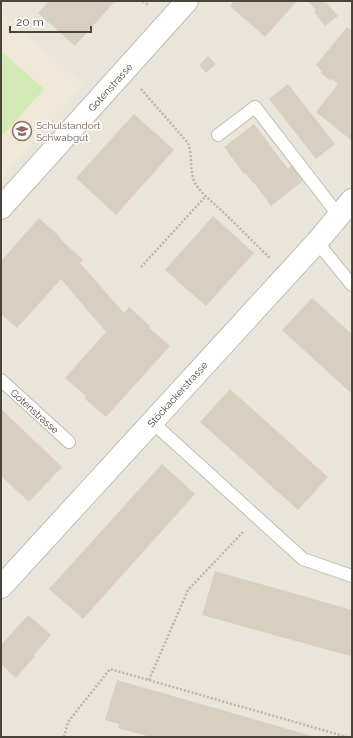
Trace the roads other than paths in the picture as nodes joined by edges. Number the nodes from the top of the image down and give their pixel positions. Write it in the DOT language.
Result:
graph roads {
  1 [pos="187,1"];
  2 [pos="218,135"];
  3 [pos="1,208"];
  4 [pos="346,208"];
  5 [pos="316,242"];
  6 [pos="352,285"];
  7 [pos="1,380"];
  8 [pos="152,422"];
  9 [pos="70,442"];
  10 [pos="352,576"];
  11 [pos="1,588"];
  1 -- 3 [label="street, Gotenstrasse"];
  2 -- 4 [label="lane"];
  4 -- 5 [label="street, Stöckackerstrasse"];
  5 -- 6 [label="lane"];
  5 -- 8 [label="street, Stöckackerstrasse"];
  7 -- 9 [label="lane, Gotenstrasse"];
  8 -- 10 [label="lane"];
  8 -- 11 [label="street, Stöckackerstrasse"];
}
